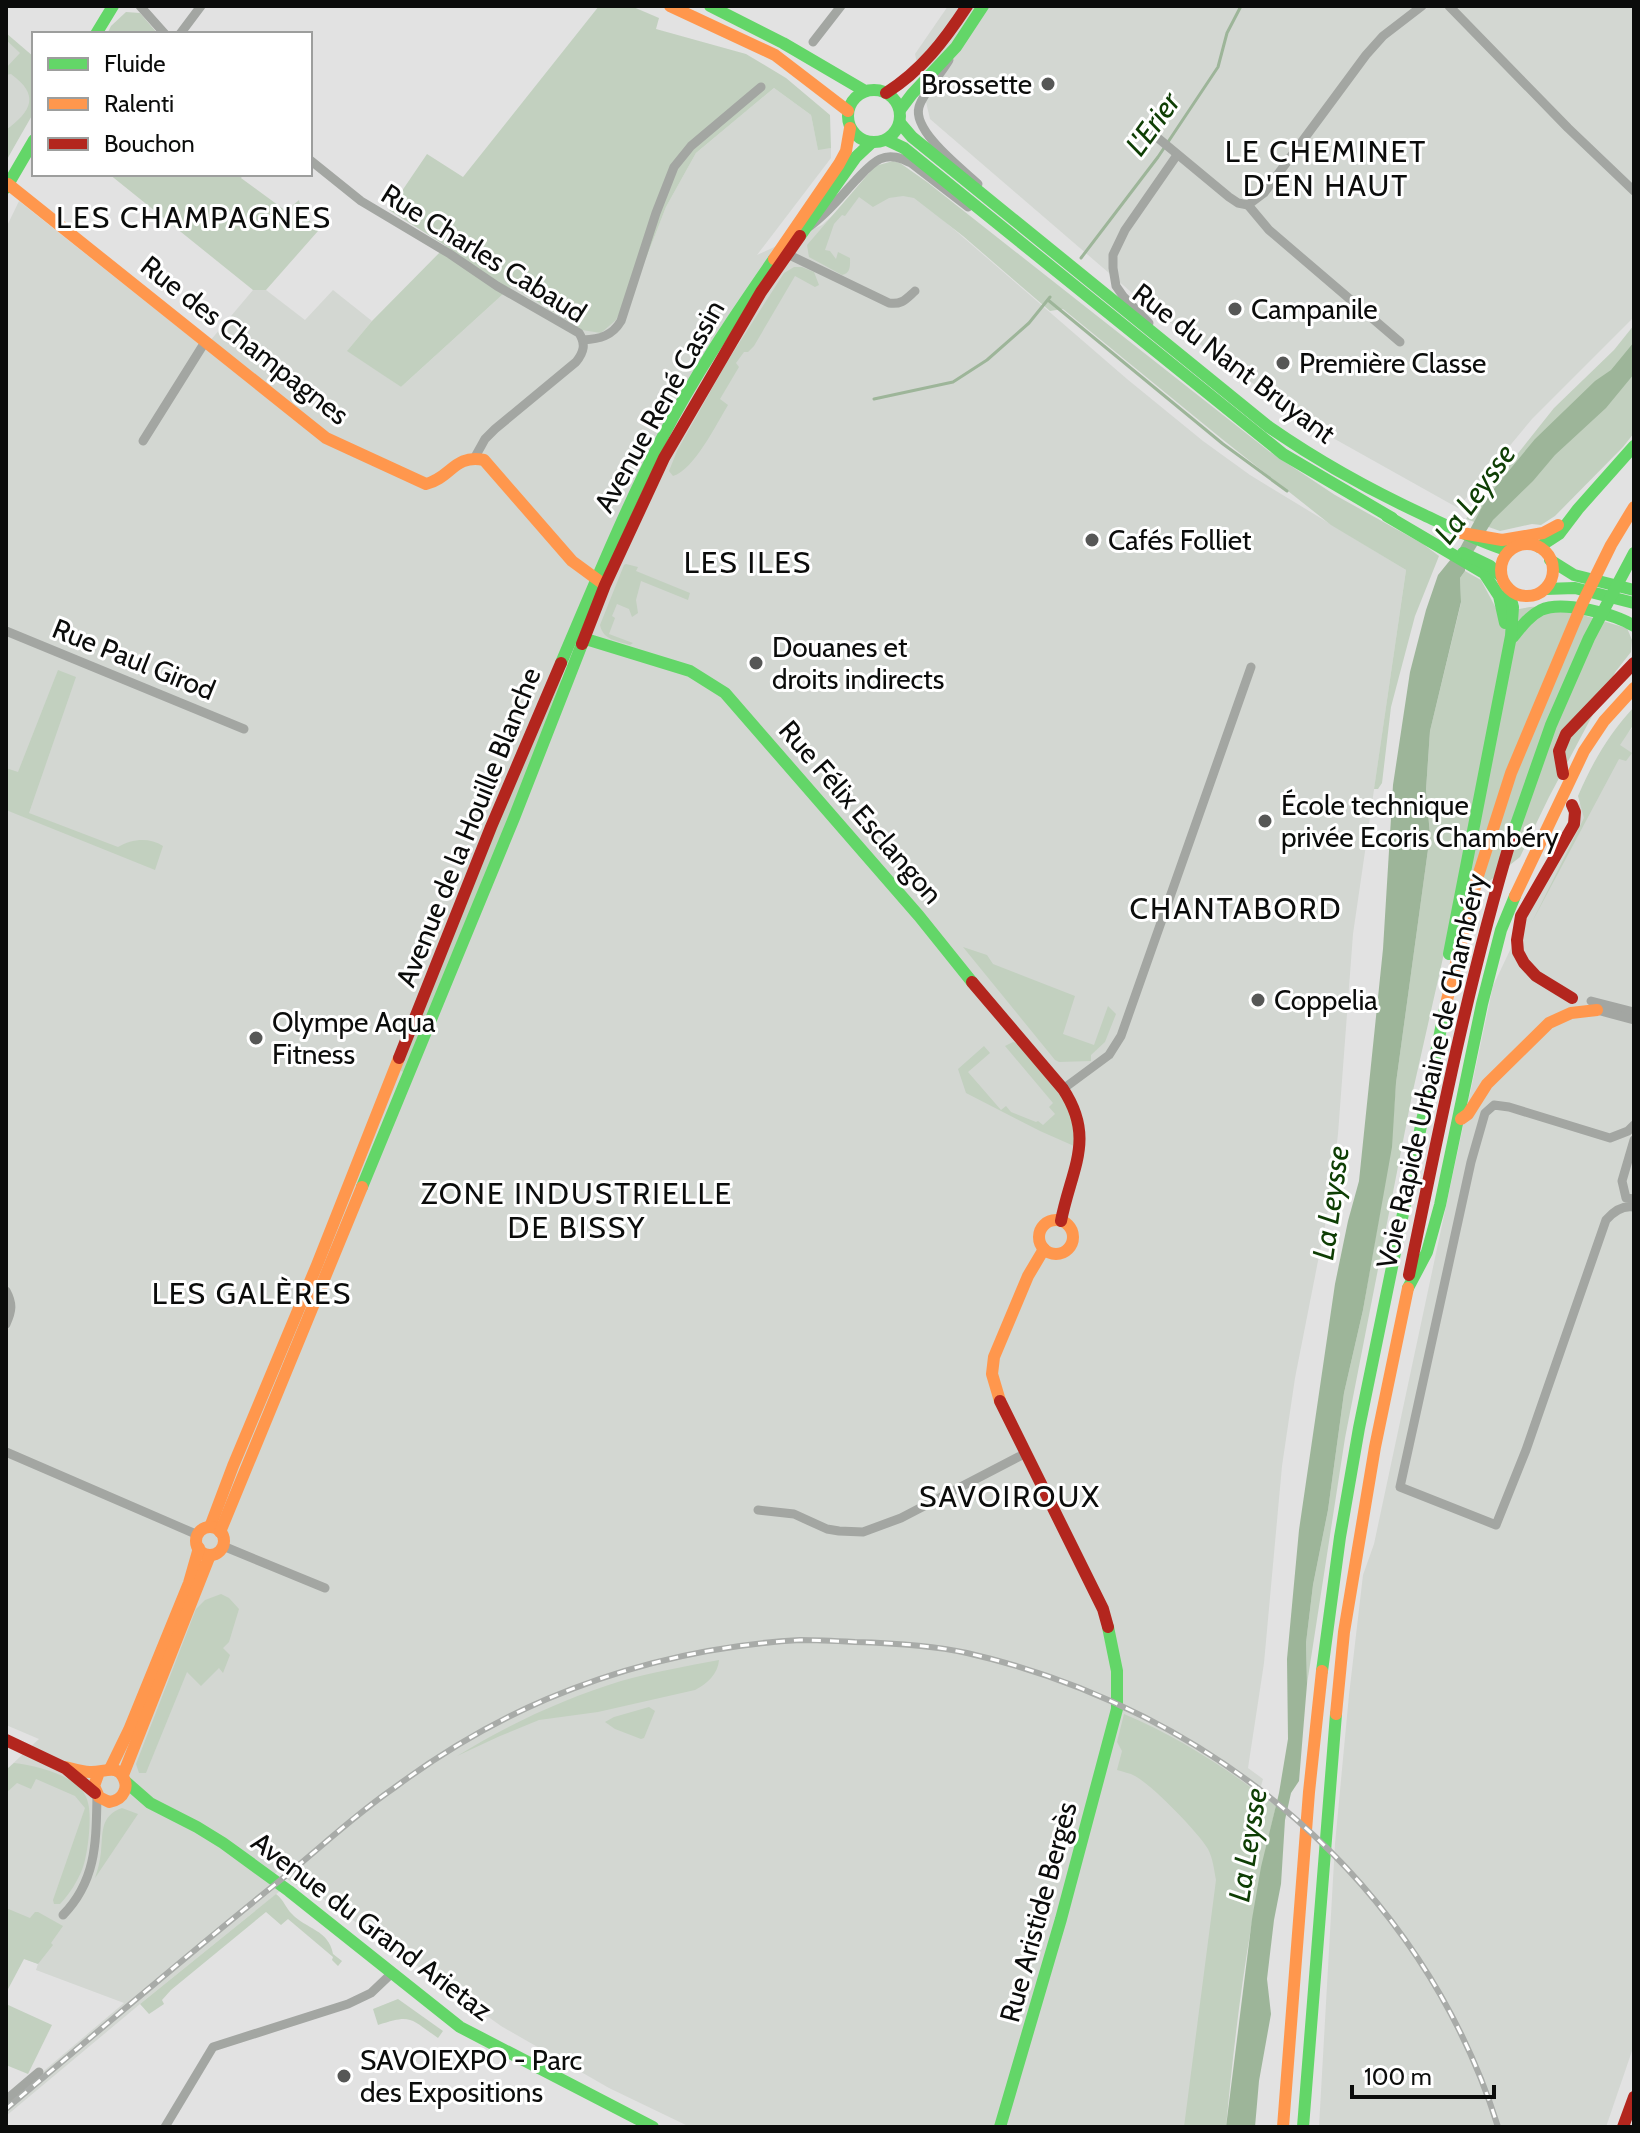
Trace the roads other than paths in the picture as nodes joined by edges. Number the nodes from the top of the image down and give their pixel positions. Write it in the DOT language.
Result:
graph roads {
  1 [pos="113,6"];
  2 [pos="140,6"];
  3 [pos="201,6"];
  4 [pos="670,6"];
  5 [pos="710,6"];
  6 [pos="841,6"];
  7 [pos="967,6"];
  8 [pos="983,6"];
  9 [pos="1422,6"];
  10 [pos="1449,6"];
  11 [pos="97,32"];
  12 [pos="163,32"];
  13 [pos="182,32"];
  14 [pos="813,42"];
  15 [pos="956,47"];
  16 [pos="761,87"];
  17 [pos="865,91"];
  18 [pos="886,93"];
  19 [pos="848,111"];
  20 [pos="900,116"];
  21 [pos="850,128"];
  22 [pos="1151,132"];
  23 [pos="887,140"];
  24 [pos="32,143"];
  25 [pos="871,143"];
  26 [pos="1177,155"];
  27 [pos="312,162"];
  28 [pos="869,167"];
  29 [pos="7,186"];
  30 [pos="1634,190"];
  31 [pos="1248,205"];
  32 [pos="807,228"];
  33 [pos="1029,233"];
  34 [pos="783,252"];
  35 [pos="1045,262"];
  36 [pos="915,291"];
  37 [pos="583,340"];
  38 [pos="205,342"];
  39 [pos="1400,342"];
  40 [pos="1184,358"];
  41 [pos="143,441"];
  42 [pos="1634,446"];
  43 [pos="475,457"];
  44 [pos="1634,504"];
  45 [pos="1578,509"];
  46 [pos="1505,546"];
  47 [pos="1539,547"];
  48 [pos="1634,553"];
  49 [pos="1550,560"];
  50 [pos="1487,570"];
  51 [pos="1572,581"];
  52 [pos="600,582"];
  53 [pos="1505,582"];
  54 [pos="1545,589"];
  55 [pos="1633,598"];
  56 [pos="1634,626"];
  57 [pos="6,631"];
  58 [pos="578,636"];
  59 [pos="1512,638"];
  60 [pos="1634,663"];
  61 [pos="1505,665"];
  62 [pos="1251,667"];
  63 [pos="1634,679"];
  64 [pos="1634,688"];
  65 [pos="1634,698"];
  66 [pos="1604,721"];
  67 [pos="244,729"];
  68 [pos="1563,774"];
  69 [pos="1572,805"];
  70 [pos="1516,893"];
  71 [pos="1515,965"];
  72 [pos="1529,969"];
  73 [pos="1572,998"];
  74 [pos="1594,1006"];
  75 [pos="1632,1018"];
  76 [pos="1436,1051"];
  77 [pos="1063,1089"];
  78 [pos="1459,1121"];
  79 [pos="1634,1125"];
  80 [pos="1634,1140"];
  81 [pos="1634,1199"];
  82 [pos="1634,1207"];
  83 [pos="1061,1221"];
  84 [pos="1044,1249"];
  85 [pos="6,1291"];
  86 [pos="1406,1292"];
  87 [pos="6,1324"];
  88 [pos="6,1452"];
  89 [pos="1026,1453"];
  90 [pos="758,1510"];
  91 [pos="215,1530"];
  92 [pos="202,1546"];
  93 [pos="223,1546"];
  94 [pos="325,1588"];
  95 [pos="6,1740"];
  96 [pos="65,1767"];
  97 [pos="105,1770"];
  98 [pos="124,1778"];
  99 [pos="96,1794"];
  100 [pos="114,1801"];
  101 [pos="150,1803"];
  102 [pos="97,1829"];
  103 [pos="63,1915"];
  104 [pos="391,1974"];
  105 [pos="39,2072"];
  106 [pos="1634,2097"];
  107 [pos="6,2100"];
  108 [pos="1284,2122"];
  109 [pos="165,2127"];
  110 [pos="653,2127"];
  111 [pos="1000,2127"];
  112 [pos="1303,2127"];
  113 [pos="1623,2127"];
  1 -- 11 [label="main road"];
  2 -- 12 [label="street"];
  3 -- 13 [label="street"];
  4 -- 19 [label="main road"];
  5 -- 17 [label="main road"];
  6 -- 14 [label="street"];
  7 -- 18 [label="main road"];
  8 -- 15 [label="main road"];
  9 -- 31 [label="street"];
  10 -- 30 [label="street"];
  15 -- 20 [label="main road"];
  15 -- 33 [label="street, Rue du Nant Bruyant"];
  16 -- 37 [label="street"];
  17 -- 18 [label="main road"];
  17 -- 19 [label="main road"];
  18 -- 20 [label="main road"];
  19 -- 21 [label="main road"];
  20 -- 23 [label="main road"];
  20 -- 33 [label="main road, Rue du Nant Bruyant"];
  21 -- 25 [label="main road"];
  21 -- 34 [label="main road, Avenue René Cassin"];
  22 -- 26 [label="street"];
  23 -- 25 [label="main road"];
  23 -- 35 [label="main road, Rue du Nant Bruyant"];
  24 -- 29 [label="main road"];
  25 -- 32 [label="main road, Avenue René Cassin"];
  26 -- 31 [label="street"];
  26 -- 40 [label="street"];
  27 -- 37 [label="street, Rue Charles Cabaud"];
  28 -- 32 [label="street, Avenue René Cassin"];
  28 -- 35 [label="street, Rue du Nant Bruyant"];
  29 -- 38 [label="main road, Rue des Champagnes"];
  31 -- 39 [label="street"];
  32 -- 34 [label="main road, Avenue René Cassin"];
  33 -- 40 [label="main road, Rue du Nant Bruyant"];
  34 -- 36 [label="street"];
  34 -- 52 [label="main road, Avenue René Cassin"];
  35 -- 50 [label="main road, Rue du Nant Bruyant"];
  37 -- 43 [label="street, Rue Charles Cabaud"];
  38 -- 41 [label="street"];
  38 -- 43 [label="main road, Rue des Champagnes"];
  40 -- 46 [label="main road, Rue du Nant Bruyant"];
  42 -- 45 [label="main road"];
  43 -- 52 [label="main road"];
  44 -- 76 [label="main road, Voie Rapide Urbaine de Chambéry"];
  45 -- 46 [label="main road"];
  45 -- 47 [label="main road"];
  46 -- 47 [label="main road"];
  46 -- 53 [label="main road"];
  47 -- 49 [label="main road"];
  48 -- 86 [label="main road, Voie Rapide Urbaine de Chambéry"];
  49 -- 51 [label="main road"];
  49 -- 54 [label="main road"];
  50 -- 53 [label="main road"];
  50 -- 61 [label="main road"];
  51 -- 54 [label="main road"];
  51 -- 55 [label="main road"];
  52 -- 58 [label="main road, Avenue René Cassin"];
  53 -- 54 [label="main road"];
  53 -- 59 [label="main road"];
  56 -- 59 [label="main road"];
  57 -- 67 [label="street, Rue Paul Girod"];
  58 -- 77 [label="main road, Rue Félix Esclangon"];
  58 -- 91 [label="main road, Avenue de la Houille Blanche"];
  59 -- 61 [label="main road"];
  60 -- 68 [label="main road"];
  61 -- 76 [label="main road"];
  62 -- 77 [label="street"];
  63 -- 66 [label="main road"];
  64 -- 66 [label="main road"];
  65 -- 66 [label="main road"];
  66 -- 70 [label="main road"];
  69 -- 72 [label="main road"];
  70 -- 71 [label="main road"];
  70 -- 78 [label="main road"];
  71 -- 72 [label="street"];
  71 -- 73 [label="main road"];
  72 -- 73 [label="main road"];
  73 -- 74 [label="main road"];
  74 -- 75 [label="street"];
  74 -- 78 [label="main road"];
  76 -- 108 [label="main road, Voie Rapide Urbaine de Chambéry"];
  77 -- 83 [label="main road, Rue Félix Esclangon"];
  78 -- 86 [label="main road"];
  79 -- 82 [label="street"];
  80 -- 81 [label="street"];
  83 -- 84 [label="main road"];
  83 -- 84 [label="main road"];
  84 -- 89 [label="main road, Rue Aristide Bergès"];
  85 -- 87 [label="street"];
  86 -- 112 [label="main road, Voie Rapide Urbaine de Chambéry"];
  88 -- 92 [label="street"];
  89 -- 90 [label="street"];
  89 -- 111 [label="main road, Rue Aristide Bergès"];
  91 -- 92 [label="main road"];
  91 -- 93 [label="main road"];
  92 -- 93 [label="main road"];
  92 -- 97 [label="main road"];
  92 -- 98 [label="main road"];
  93 -- 94 [label="street"];
  95 -- 96 [label="main road"];
  96 -- 97 [label="main road"];
  96 -- 99 [label="main road"];
  97 -- 98 [label="main road"];
  97 -- 99 [label="main road"];
  98 -- 100 [label="main road"];
  98 -- 101 [label="main road, Avenue du Grand Arietaz"];
  99 -- 100 [label="main road"];
  99 -- 102 [label="street"];
  100 -- 101 [label="main road, Avenue du Grand Arietaz"];
  100 -- 102 [label="street"];
  101 -- 104 [label="main road, Avenue du Grand Arietaz"];
  102 -- 103 [label="street"];
  104 -- 109 [label="street"];
  104 -- 110 [label="main road, Avenue du Grand Arietaz"];
  105 -- 107 [label="street"];
  106 -- 113 [label="main road"];
}
